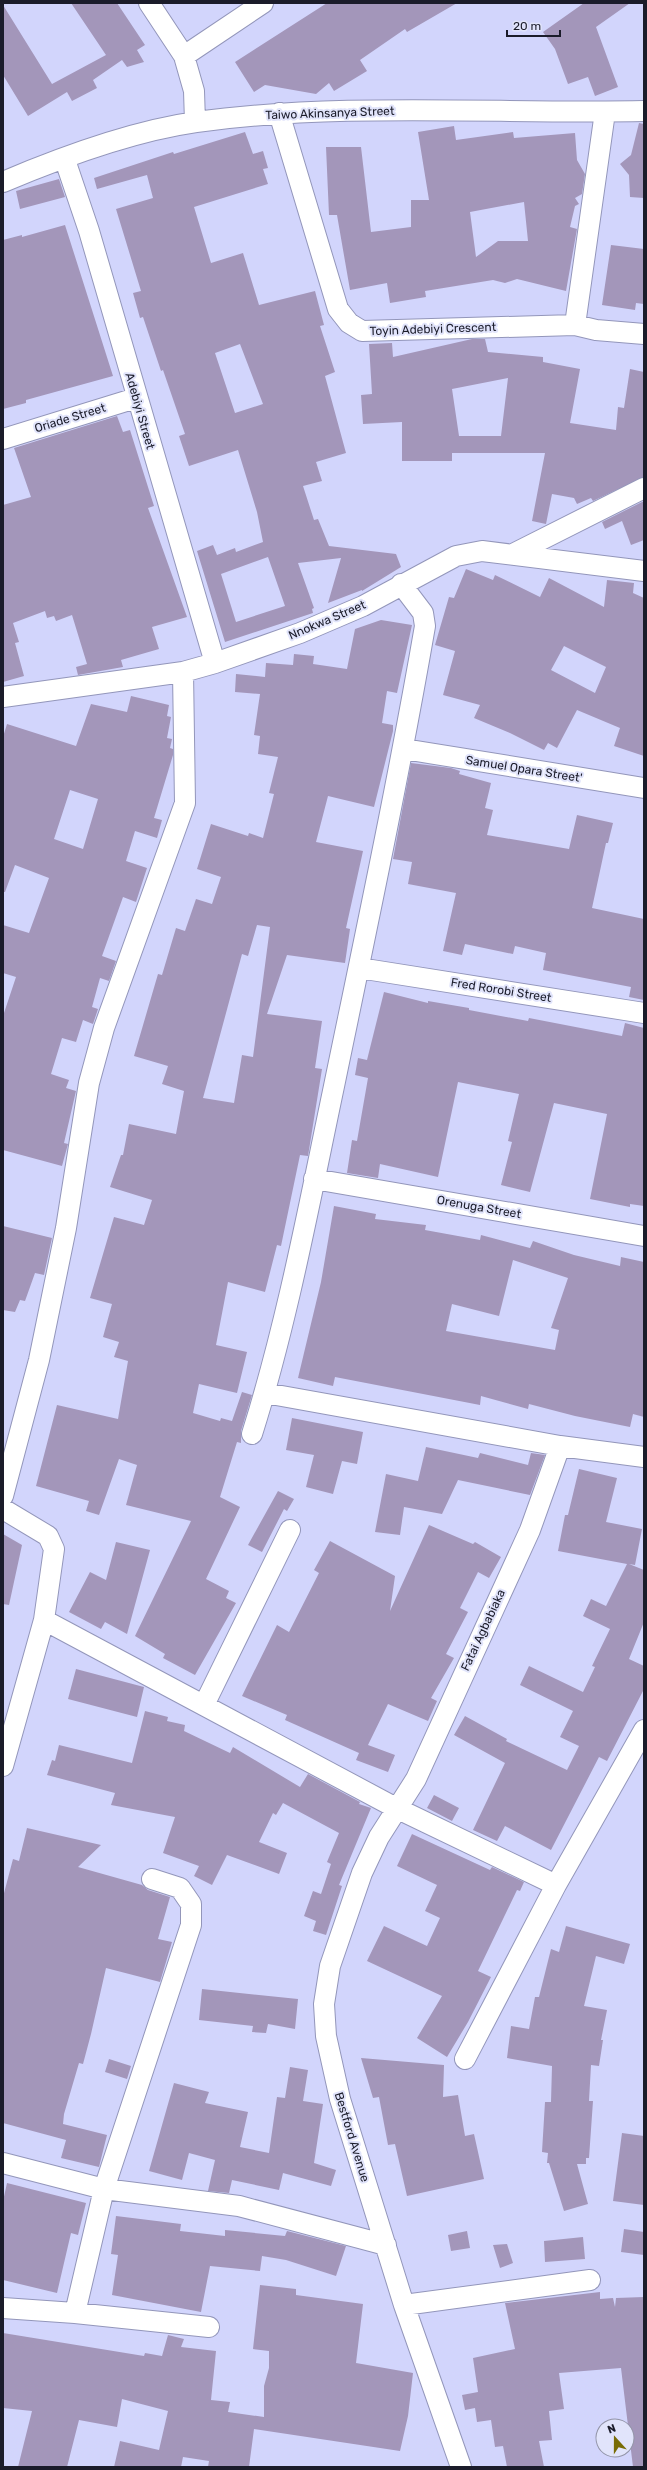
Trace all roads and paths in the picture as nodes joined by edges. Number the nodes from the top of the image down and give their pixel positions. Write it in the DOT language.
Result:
graph roads {
  1 [pos="148,3"];
  2 [pos="263,3"];
  3 [pos="184,56"];
  4 [pos="644,111"];
  5 [pos="604,112"];
  6 [pos="279,113"];
  7 [pos="195,122"];
  8 [pos="65,160"];
  9 [pos="3,182"];
  10 [pos="575,325"];
  11 [pos="644,334"];
  12 [pos="136,398"];
  13 [pos="3,439"];
  14 [pos="644,488"];
  15 [pos="513,554"];
  16 [pos="644,571"];
  17 [pos="401,584"];
  18 [pos="215,663"];
  19 [pos="183,672"];
  20 [pos="3,697"];
  21 [pos="404,749"];
  22 [pos="644,788"];
  23 [pos="359,968"];
  24 [pos="644,1013"];
  25 [pos="314,1179"];
  26 [pos="644,1236"];
  27 [pos="265,1393"];
  28 [pos="252,1434"];
  29 [pos="560,1446"];
  30 [pos="644,1457"];
  31 [pos="3,1496"];
  32 [pos="3,1510"];
  33 [pos="290,1530"];
  34 [pos="44,1620"];
  35 [pos="204,1705"];
  36 [pos="644,1730"];
  37 [pos="3,1766"];
  38 [pos="396,1808"];
  39 [pos="152,1879"];
  40 [pos="556,1885"];
  41 [pos="465,2059"];
  42 [pos="3,2163"];
  43 [pos="104,2189"];
  44 [pos="386,2245"];
  45 [pos="590,2280"];
  46 [pos="404,2305"];
  47 [pos="3,2308"];
  48 [pos="75,2313"];
  49 [pos="209,2327"];
  50 [pos="461,2467"];
  1 -- 3 [label="street"];
  2 -- 3 [label="street"];
  3 -- 7 [label="street"];
  4 -- 5 [label="street, Taiwo Akinsanya Street"];
  5 -- 6 [label="street, Taiwo Akinsanya Street"];
  5 -- 10 [label="street"];
  6 -- 7 [label="street, Taiwo Akinsanya Street"];
  6 -- 10 [label="street, Toyin Adebiyi Crescent"];
  7 -- 8 [label="street, Taiwo Akinsanya Street"];
  8 -- 9 [label="street, Taiwo Akinsanya Street"];
  8 -- 12 [label="street, Adebiyi Street"];
  10 -- 11 [label="street, Toyin Adebiyi Crescent"];
  12 -- 13 [label="street, Oriade Street"];
  12 -- 18 [label="street, Adebiyi Street"];
  14 -- 15 [label="street"];
  15 -- 16 [label="street, Nnokwa Street"];
  15 -- 17 [label="street, Nnokwa Street"];
  17 -- 18 [label="street, Nnokwa Street"];
  17 -- 21 [label="street"];
  18 -- 19 [label="street, Nnokwa Street"];
  19 -- 20 [label="street, Nnokwa Street"];
  19 -- 31 [label="street"];
  21 -- 22 [label="street, Samuel Opara Street'"];
  21 -- 23 [label="street"];
  23 -- 24 [label="street, Fred Rorobi Street"];
  23 -- 25 [label="street"];
  25 -- 26 [label="street, Orenuga Street"];
  25 -- 27 [label="street"];
  27 -- 28 [label="street"];
  27 -- 29 [label="street"];
  29 -- 30 [label="street"];
  29 -- 38 [label="street, Fatai Agbabiaka"];
  32 -- 34 [label="street"];
  33 -- 35 [label="street"];
  34 -- 35 [label="street"];
  34 -- 37 [label="street"];
  35 -- 38 [label="street"];
  36 -- 40 [label="street"];
  38 -- 40 [label="street"];
  38 -- 44 [label="street, Bestford Avenue"];
  39 -- 43 [label="street"];
  40 -- 41 [label="street"];
  42 -- 43 [label="street"];
  43 -- 44 [label="street"];
  43 -- 48 [label="street"];
  44 -- 46 [label="street, Bestford Avenue"];
  45 -- 46 [label="street"];
  46 -- 50 [label="street, Bestford Avenue"];
  47 -- 48 [label="street"];
  48 -- 49 [label="street"];
}
